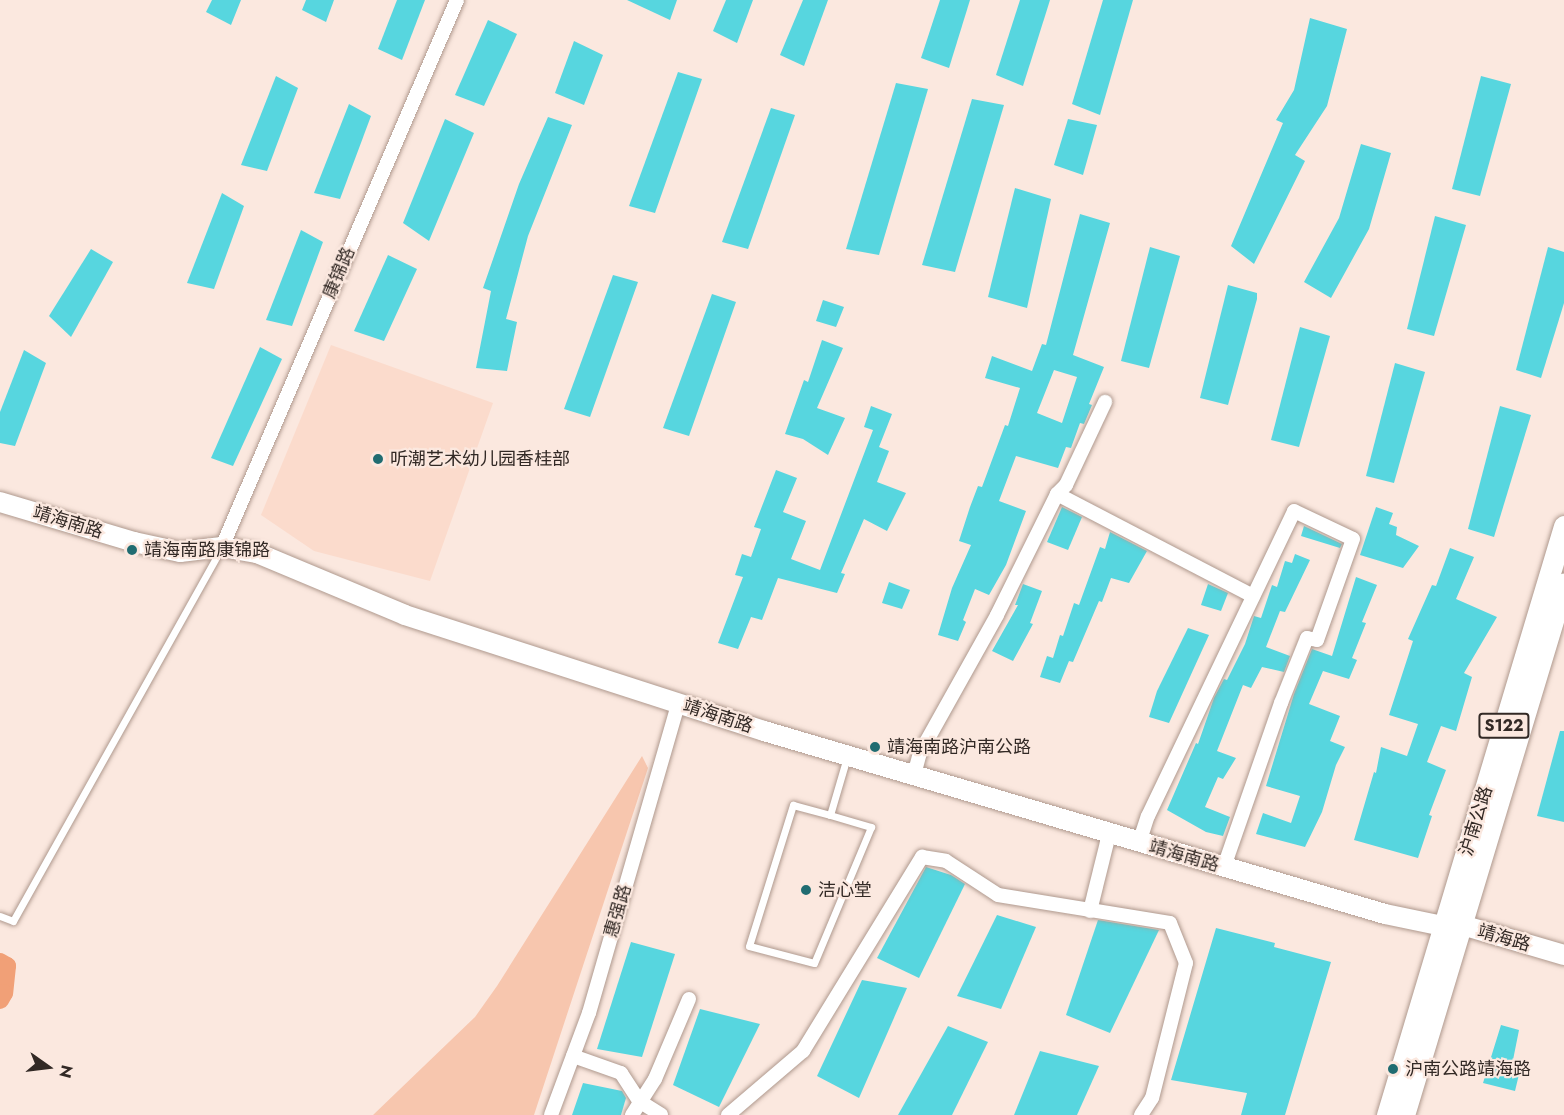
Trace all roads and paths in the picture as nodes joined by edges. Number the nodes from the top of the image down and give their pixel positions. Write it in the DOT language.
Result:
graph roads {
  1 [pos="457,0"];
  2 [pos="1105,402"];
  3 [pos="1057,494"];
  4 [pos="0,502"];
  5 [pos="1564,526"];
  6 [pos="222,547"];
  7 [pos="1564,584"];
  8 [pos="1253,596"];
  9 [pos="678,704"];
  10 [pos="848,755"];
  11 [pos="914,775"];
  12 [pos="830,815"];
  13 [pos="1109,834"];
  14 [pos="1139,843"];
  15 [pos="1224,867"];
  16 [pos="1090,911"];
  17 [pos="0,916"];
  18 [pos="1452,925"];
  19 [pos="1564,956"];
  20 [pos="688,999"];
  21 [pos="573,1056"];
  22 [pos="639,1101"];
  23 [pos="550,1115"];
  24 [pos="632,1115"];
  25 [pos="661,1115"];
  26 [pos="729,1115"];
  27 [pos="1141,1115"];
  28 [pos="1387,1115"];
  29 [pos="1404,1115"];
  1 -- 6 [label="street, 康锦路"];
  2 -- 3 [label="street"];
  3 -- 8 [label="street"];
  3 -- 11 [label="street"];
  4 -- 6 [label="street, 靖海南路"];
  5 -- 18 [label="main road, 沪南公路 / S122"];
  6 -- 9 [label="street, 靖海南路"];
  6 -- 17 [label="lane"];
  7 -- 18 [label="main road, 沪南公路 / S122"];
  8 -- 14 [label="street"];
  8 -- 15 [label="street"];
  9 -- 10 [label="street, 靖海南路"];
  9 -- 21 [label="street, 惠强路"];
  10 -- 11 [label="street, 靖海南路"];
  10 -- 12 [label="lane"];
  11 -- 13 [label="street, 靖海南路"];
  12 -- 12 [label="lane"];
  13 -- 14 [label="street, 靖海南路"];
  13 -- 16 [label="street"];
  14 -- 15 [label="street, 靖海南路"];
  15 -- 18 [label="street, 靖海南路"];
  16 -- 26 [label="street"];
  16 -- 27 [label="street"];
  18 -- 19 [label="street, 靖海路"];
  18 -- 28 [label="main road, 沪南公路 / S122"];
  18 -- 29 [label="main road, 沪南公路 / S122"];
  20 -- 22 [label="street"];
  21 -- 22 [label="street"];
  21 -- 23 [label="street, 惠强路"];
  22 -- 24 [label="street"];
  22 -- 25 [label="street"];
}
